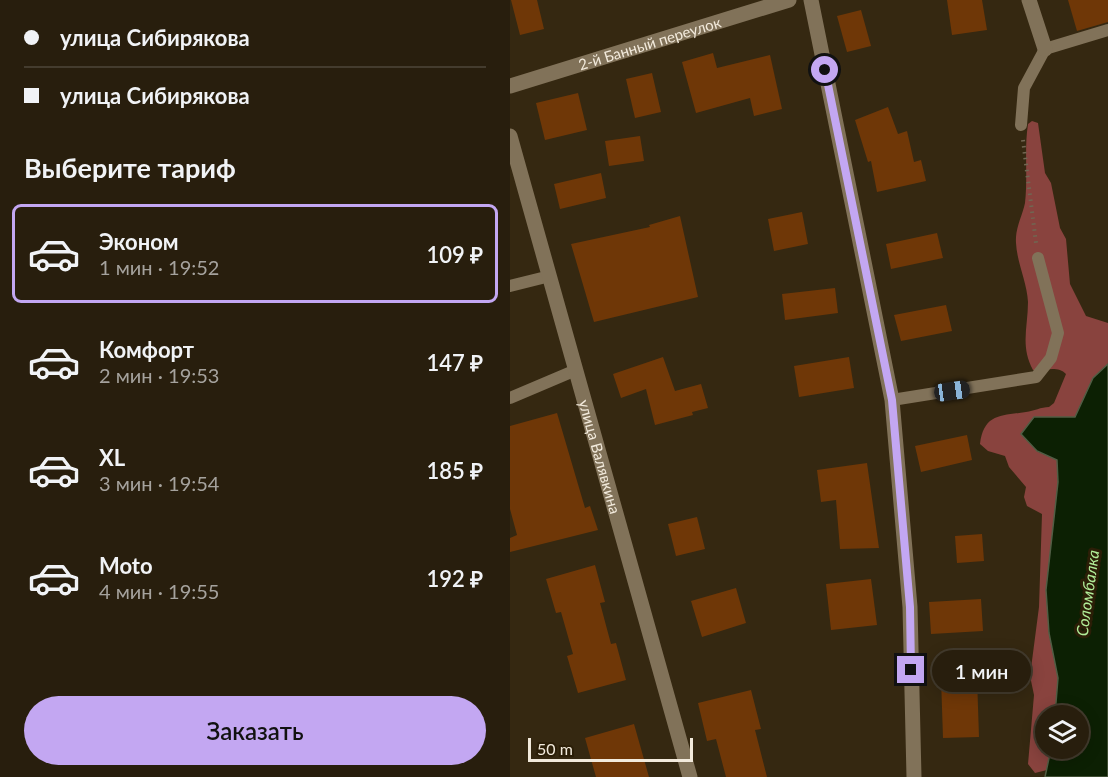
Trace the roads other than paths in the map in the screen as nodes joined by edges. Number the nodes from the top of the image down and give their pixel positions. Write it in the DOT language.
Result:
graph roads {
  1 [pos="789,0"];
  2 [pos="811,0"];
  3 [pos="1029,0"];
  4 [pos="1108,30"];
  5 [pos="1046,49"];
  6 [pos="510,86"];
  7 [pos="1021,125"];
  8 [pos="511,145"];
  9 [pos="1038,258"];
  10 [pos="550,276"];
  11 [pos="510,286"];
  12 [pos="576,370"];
  13 [pos="510,398"];
  14 [pos="892,400"];
  15 [pos="690,777"];
  16 [pos="914,777"];
  1 -- 6 [label="street, 2-й Банный переулок"];
  2 -- 14 [label="street"];
  3 -- 5 [label="street"];
  4 -- 5 [label="lane"];
  5 -- 7 [label="lane"];
  8 -- 10 [label="street, улица Валявкина"];
  9 -- 14 [label="lane"];
  10 -- 11 [label="lane"];
  10 -- 12 [label="street, улица Валявкина"];
  12 -- 13 [label="lane"];
  12 -- 15 [label="street, улица Валявкина"];
  14 -- 16 [label="street"];
}
